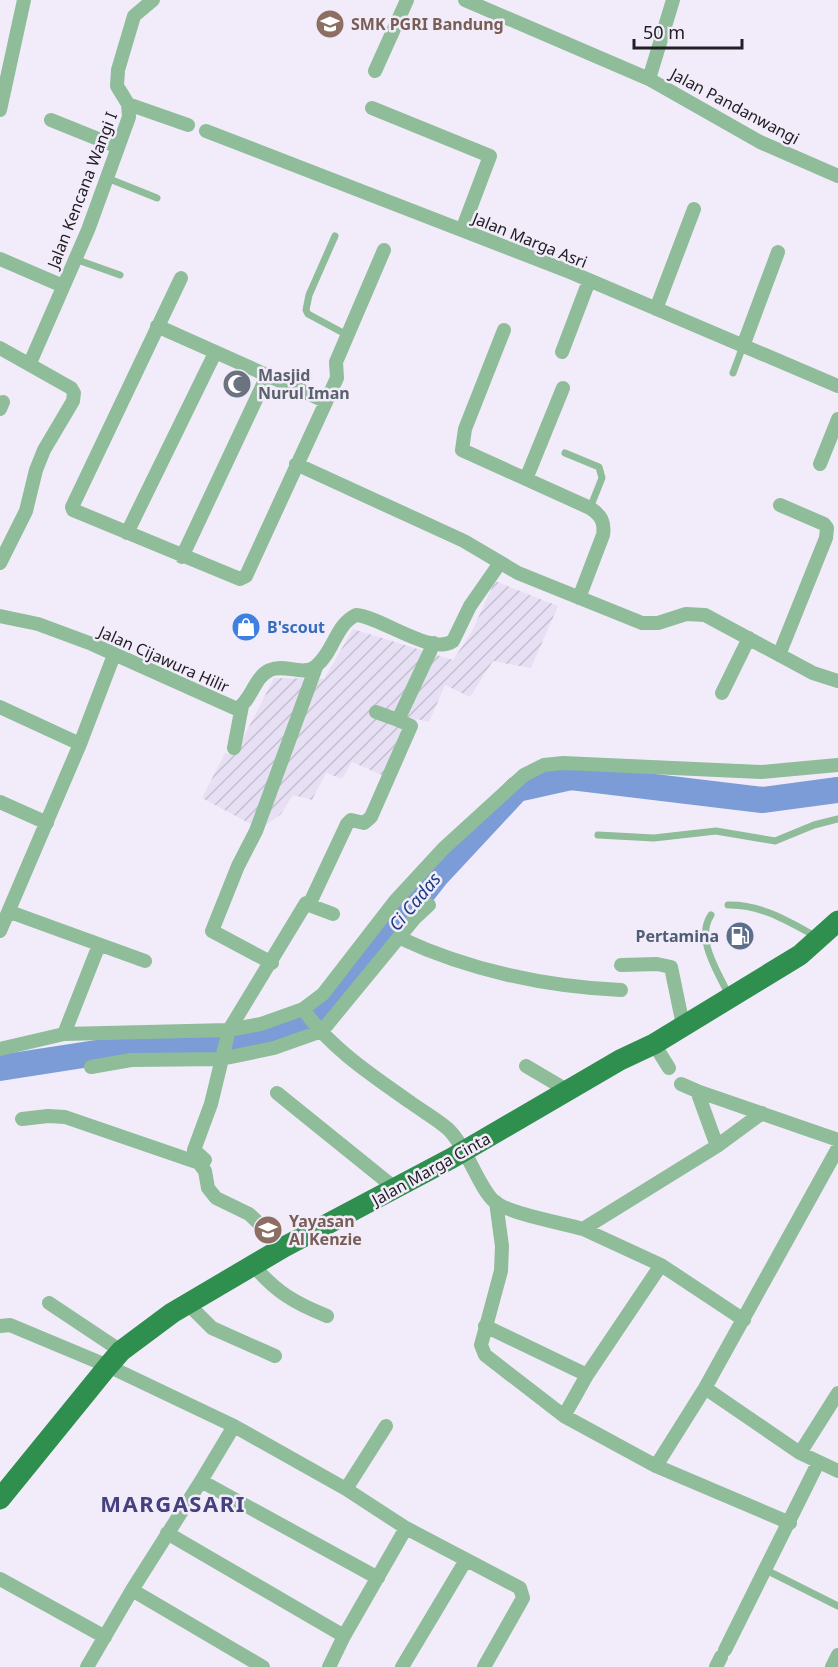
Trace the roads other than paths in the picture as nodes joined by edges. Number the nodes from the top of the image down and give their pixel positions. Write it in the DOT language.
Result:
graph roads {
  1 [pos="24,0"];
  2 [pos="153,0"];
  3 [pos="408,0"];
  4 [pos="465,0"];
  5 [pos="673,0"];
  6 [pos="375,71"];
  7 [pos="649,79"];
  8 [pos="128,104"];
  9 [pos="372,108"];
  10 [pos="0,110"];
  11 [pos="51,120"];
  12 [pos="189,125"];
  13 [pos="206,131"];
  14 [pos="118,147"];
  15 [pos="838,176"];
  16 [pos="107,178"];
  17 [pos="157,198"];
  18 [pos="694,209"];
  19 [pos="462,230"];
  20 [pos="334,236"];
  21 [pos="384,250"];
  22 [pos="778,252"];
  23 [pos="0,259"];
  24 [pos="75,259"];
  25 [pos="120,275"];
  26 [pos="181,278"];
  27 [pos="589,281"];
  28 [pos="63,286"];
  29 [pos="656,309"];
  30 [pos="157,326"];
  31 [pos="504,330"];
  32 [pos="347,335"];
  33 [pos="743,346"];
  34 [pos="0,348"];
  35 [pos="562,352"];
  36 [pos="215,353"];
  37 [pos="30,363"];
  38 [pos="733,373"];
  39 [pos="267,376"];
  40 [pos="837,382"];
  41 [pos="563,388"];
  42 [pos="325,401"];
  43 [pos="838,419"];
  44 [pos="565,453"];
  45 [pos="296,464"];
  46 [pos="820,464"];
  47 [pos="526,479"];
  48 [pos="780,505"];
  49 [pos="590,508"];
  50 [pos="126,533"];
  51 [pos="182,557"];
  52 [pos="0,563"];
  53 [pos="500,563"];
  54 [pos="579,598"];
  55 [pos="0,616"];
  56 [pos="749,638"];
  57 [pos="434,644"];
  58 [pos="114,655"];
  59 [pos="779,655"];
  60 [pos="316,666"];
  61 [pos="838,681"];
  62 [pos="722,693"];
  63 [pos="242,706"];
  64 [pos="0,707"];
  65 [pos="376,712"];
  66 [pos="398,720"];
  67 [pos="80,744"];
  68 [pos="234,748"];
  69 [pos="838,765"];
  70 [pos="0,802"];
  71 [pos="838,819"];
  72 [pos="46,823"];
  73 [pos="598,835"];
  74 [pos="397,903"];
  75 [pos="728,904"];
  76 [pos="309,905"];
  77 [pos="429,905"];
  78 [pos="10,912"];
  79 [pos="333,914"];
  80 [pos="711,915"];
  81 [pos="413,918"];
  82 [pos="838,922"];
  83 [pos="1,927"];
  84 [pos="400,938"];
  85 [pos="820,938"];
  86 [pos="99,945"];
  87 [pos="145,961"];
  88 [pos="272,963"];
  89 [pos="621,965"];
  90 [pos="621,990"];
  91 [pos="729,997"];
  92 [pos="305,1012"];
  93 [pos="683,1025"];
  94 [pos="320,1029"];
  95 [pos="64,1034"];
  96 [pos="228,1034"];
  97 [pos="654,1044"];
  98 [pos="0,1049"];
  99 [pos="221,1058"];
  100 [pos="526,1066"];
  101 [pos="92,1067"];
  102 [pos="669,1068"];
  103 [pos="681,1084"];
  104 [pos="697,1091"];
  105 [pos="570,1092"];
  106 [pos="277,1093"];
  107 [pos="762,1113"];
  108 [pos="22,1119"];
  109 [pos="838,1140"];
  110 [pos="717,1146"];
  111 [pos="838,1148"];
  112 [pos="458,1155"];
  113 [pos="206,1160"];
  114 [pos="396,1190"];
  115 [pos="496,1202"];
  116 [pos="583,1229"];
  117 [pos="284,1248"];
  118 [pos="254,1265"];
  119 [pos="661,1265"];
  120 [pos="49,1303"];
  121 [pos="188,1304"];
  122 [pos="327,1316"];
  123 [pos="744,1320"];
  124 [pos="0,1326"];
  125 [pos="484,1326"];
  126 [pos="275,1356"];
  127 [pos="115,1358"];
  128 [pos="587,1375"];
  129 [pos="705,1388"];
  130 [pos="838,1393"];
  131 [pos="564,1416"];
  132 [pos="234,1426"];
  133 [pos="386,1426"];
  134 [pos="800,1453"];
  135 [pos="818,1463"];
  136 [pos="656,1466"];
  137 [pos="838,1471"];
  138 [pos="201,1480"];
  139 [pos="346,1490"];
  140 [pos="0,1499"];
  141 [pos="790,1523"];
  142 [pos="406,1528"];
  143 [pos="167,1533"];
  144 [pos="466,1560"];
  145 [pos="766,1570"];
  146 [pos="378,1578"];
  147 [pos="0,1580"];
  148 [pos="132,1590"];
  149 [pos="838,1606"];
  150 [pos="344,1636"];
  151 [pos="105,1637"];
  152 [pos="838,1655"];
  153 [pos="720,1658"];
  154 [pos="87,1667"];
  155 [pos="263,1667"];
  156 [pos="329,1667"];
  157 [pos="402,1667"];
  158 [pos="484,1667"];
  159 [pos="832,1667"];
  1 -- 10 [label="street"];
  2 -- 8 [label="street, Jalan Kencana Wangi I"];
  3 -- 6 [label="street"];
  4 -- 7 [label="street, Jalan Pandanwangi"];
  5 -- 7 [label="street"];
  7 -- 15 [label="street, Jalan Pandanwangi"];
  8 -- 12 [label="street"];
  8 -- 14 [label="street, Jalan Kencana Wangi I"];
  9 -- 19 [label="street"];
  11 -- 14 [label="street"];
  13 -- 19 [label="street, Jalan Marga Asri"];
  14 -- 16 [label="street, Jalan Kencana Wangi I"];
  16 -- 17 [label="lane"];
  16 -- 24 [label="street, Jalan Kencana Wangi I"];
  18 -- 29 [label="street"];
  19 -- 27 [label="street, Jalan Marga Asri"];
  20 -- 32 [label="lane"];
  21 -- 32 [label="street"];
  22 -- 33 [label="street"];
  23 -- 28 [label="street"];
  24 -- 25 [label="lane"];
  24 -- 28 [label="street, Jalan Kencana Wangi I"];
  26 -- 30 [label="street"];
  27 -- 29 [label="street, Jalan Marga Asri"];
  27 -- 35 [label="street"];
  28 -- 37 [label="street, Jalan Kencana Wangi I"];
  29 -- 33 [label="street, Jalan Marga Asri"];
  30 -- 36 [label="street"];
  30 -- 50 [label="street"];
  31 -- 47 [label="street"];
  32 -- 42 [label="street"];
  33 -- 38 [label="lane"];
  33 -- 40 [label="street, Jalan Marga Asri"];
  34 -- 37 [label="street"];
  36 -- 39 [label="street"];
  36 -- 50 [label="street"];
  37 -- 52 [label="street"];
  39 -- 42 [label="street"];
  39 -- 51 [label="street"];
  41 -- 47 [label="street"];
  42 -- 45 [label="street"];
  43 -- 46 [label="street"];
  44 -- 49 [label="lane"];
  45 -- 51 [label="street"];
  45 -- 53 [label="street"];
  47 -- 49 [label="street"];
  48 -- 59 [label="street"];
  49 -- 54 [label="street"];
  50 -- 51 [label="street"];
  53 -- 54 [label="street"];
  53 -- 57 [label="street"];
  54 -- 56 [label="street"];
  55 -- 58 [label="street, Jalan Cijawura Hilir"];
  56 -- 59 [label="street"];
  56 -- 62 [label="street"];
  57 -- 60 [label="street"];
  57 -- 66 [label="street"];
  58 -- 63 [label="street, Jalan Cijawura Hilir"];
  58 -- 67 [label="street"];
  59 -- 61 [label="street"];
  60 -- 63 [label="street, Jalan Cijawura Hilir"];
  60 -- 88 [label="street"];
  63 -- 68 [label="street"];
  64 -- 67 [label="street"];
  65 -- 66 [label="street"];
  66 -- 76 [label="street"];
  67 -- 72 [label="street"];
  69 -- 74 [label="street"];
  70 -- 72 [label="street"];
  71 -- 73 [label="lane"];
  72 -- 78 [label="street"];
  74 -- 81 [label="street"];
  74 -- 92 [label="street"];
  75 -- 85 [label="lane"];
  76 -- 79 [label="street"];
  76 -- 88 [label="street"];
  77 -- 81 [label="street"];
  78 -- 83 [label="street"];
  78 -- 86 [label="street"];
  80 -- 91 [label="lane"];
  81 -- 84 [label="street"];
  82 -- 85 [label="main road, Jalan Marga Cinta"];
  84 -- 90 [label="street"];
  84 -- 94 [label="street"];
  85 -- 91 [label="main road, Jalan Marga Cinta"];
  86 -- 87 [label="street"];
  86 -- 95 [label="street"];
  88 -- 96 [label="street"];
  89 -- 93 [label="street"];
  91 -- 93 [label="main road, Jalan Marga Cinta"];
  92 -- 94 [label="street"];
  92 -- 96 [label="street"];
  93 -- 97 [label="main road, Jalan Marga Cinta"];
  94 -- 99 [label="street"];
  94 -- 112 [label="street"];
  95 -- 96 [label="street"];
  95 -- 98 [label="street"];
  96 -- 99 [label="street"];
  97 -- 102 [label="street"];
  97 -- 105 [label="main road, Jalan Marga Cinta"];
  99 -- 101 [label="street"];
  99 -- 113 [label="street"];
  100 -- 105 [label="street"];
  103 -- 104 [label="street"];
  104 -- 107 [label="street"];
  104 -- 110 [label="street"];
  105 -- 112 [label="main road, Jalan Marga Cinta"];
  106 -- 114 [label="street"];
  107 -- 109 [label="street"];
  107 -- 110 [label="street"];
  108 -- 117 [label="street"];
  110 -- 116 [label="street"];
  111 -- 123 [label="street"];
  112 -- 114 [label="main road, Jalan Marga Cinta"];
  112 -- 115 [label="street"];
  114 -- 117 [label="main road, Jalan Marga Cinta"];
  115 -- 116 [label="street"];
  115 -- 125 [label="street"];
  116 -- 119 [label="street"];
  117 -- 118 [label="main road, Jalan Marga Cinta"];
  118 -- 121 [label="main road, Jalan Marga Cinta"];
  118 -- 122 [label="street"];
  119 -- 123 [label="street"];
  119 -- 128 [label="street"];
  120 -- 127 [label="street"];
  121 -- 126 [label="street"];
  121 -- 127 [label="main road, Jalan Marga Cinta"];
  123 -- 129 [label="street"];
  124 -- 127 [label="street"];
  125 -- 128 [label="street"];
  125 -- 131 [label="street"];
  127 -- 132 [label="street"];
  127 -- 140 [label="main road, Jalan Marga Cinta"];
  128 -- 131 [label="street"];
  129 -- 134 [label="street"];
  129 -- 136 [label="street"];
  130 -- 134 [label="street"];
  131 -- 136 [label="street"];
  132 -- 138 [label="street"];
  132 -- 139 [label="street"];
  133 -- 139 [label="street"];
  134 -- 135 [label="street"];
  135 -- 137 [label="street"];
  135 -- 141 [label="street"];
  136 -- 141 [label="street"];
  138 -- 143 [label="street"];
  138 -- 146 [label="street"];
  139 -- 142 [label="street"];
  141 -- 145 [label="street"];
  142 -- 144 [label="street"];
  142 -- 146 [label="street"];
  143 -- 148 [label="street"];
  143 -- 150 [label="street"];
  144 -- 157 [label="street"];
  144 -- 158 [label="street"];
  145 -- 149 [label="lane"];
  145 -- 153 [label="street"];
  146 -- 150 [label="street"];
  147 -- 151 [label="street"];
  148 -- 151 [label="street"];
  148 -- 155 [label="street"];
  150 -- 156 [label="street"];
  151 -- 154 [label="street"];
  152 -- 159 [label="street"];
}
